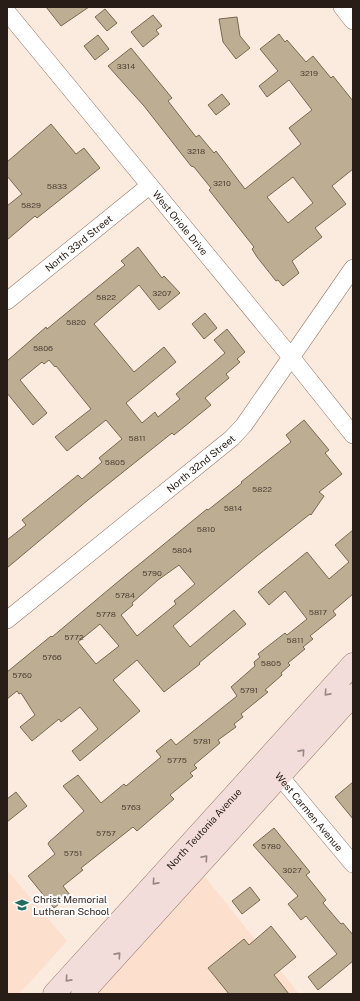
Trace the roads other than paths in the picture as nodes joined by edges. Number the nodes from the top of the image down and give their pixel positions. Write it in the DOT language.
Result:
graph roads {
  1 [pos="342,7"];
  2 [pos="7,12"];
  3 [pos="353,21"];
  4 [pos="150,186"];
  5 [pos="353,268"];
  6 [pos="7,301"];
  7 [pos="291,357"];
  8 [pos="353,436"];
  9 [pos="7,620"];
  10 [pos="353,664"];
  11 [pos="353,695"];
  12 [pos="265,760"];
  13 [pos="281,775"];
  14 [pos="353,864"];
  15 [pos="54,994"];
  16 [pos="82,994"];
  1 -- 3 [label="street"];
  2 -- 4 [label="street, West Oriole Drive"];
  4 -- 6 [label="street, North 33rd Street"];
  4 -- 7 [label="street, West Oriole Drive"];
  5 -- 7 [label="street, North 32nd Street"];
  7 -- 8 [label="street, West Oriole Drive"];
  7 -- 9 [label="street, North 32nd Street"];
  10 -- 12 [label="main road, North Teutonia Avenue, one-way"];
  13 -- 11 [label="main road, one-way"];
  12 -- 13 [label="street, West Carmen Avenue"];
  12 -- 15 [label="main road, North Teutonia Avenue, one-way"];
  13 -- 14 [label="street, West Carmen Avenue"];
  16 -- 13 [label="main road, one-way"];
}
